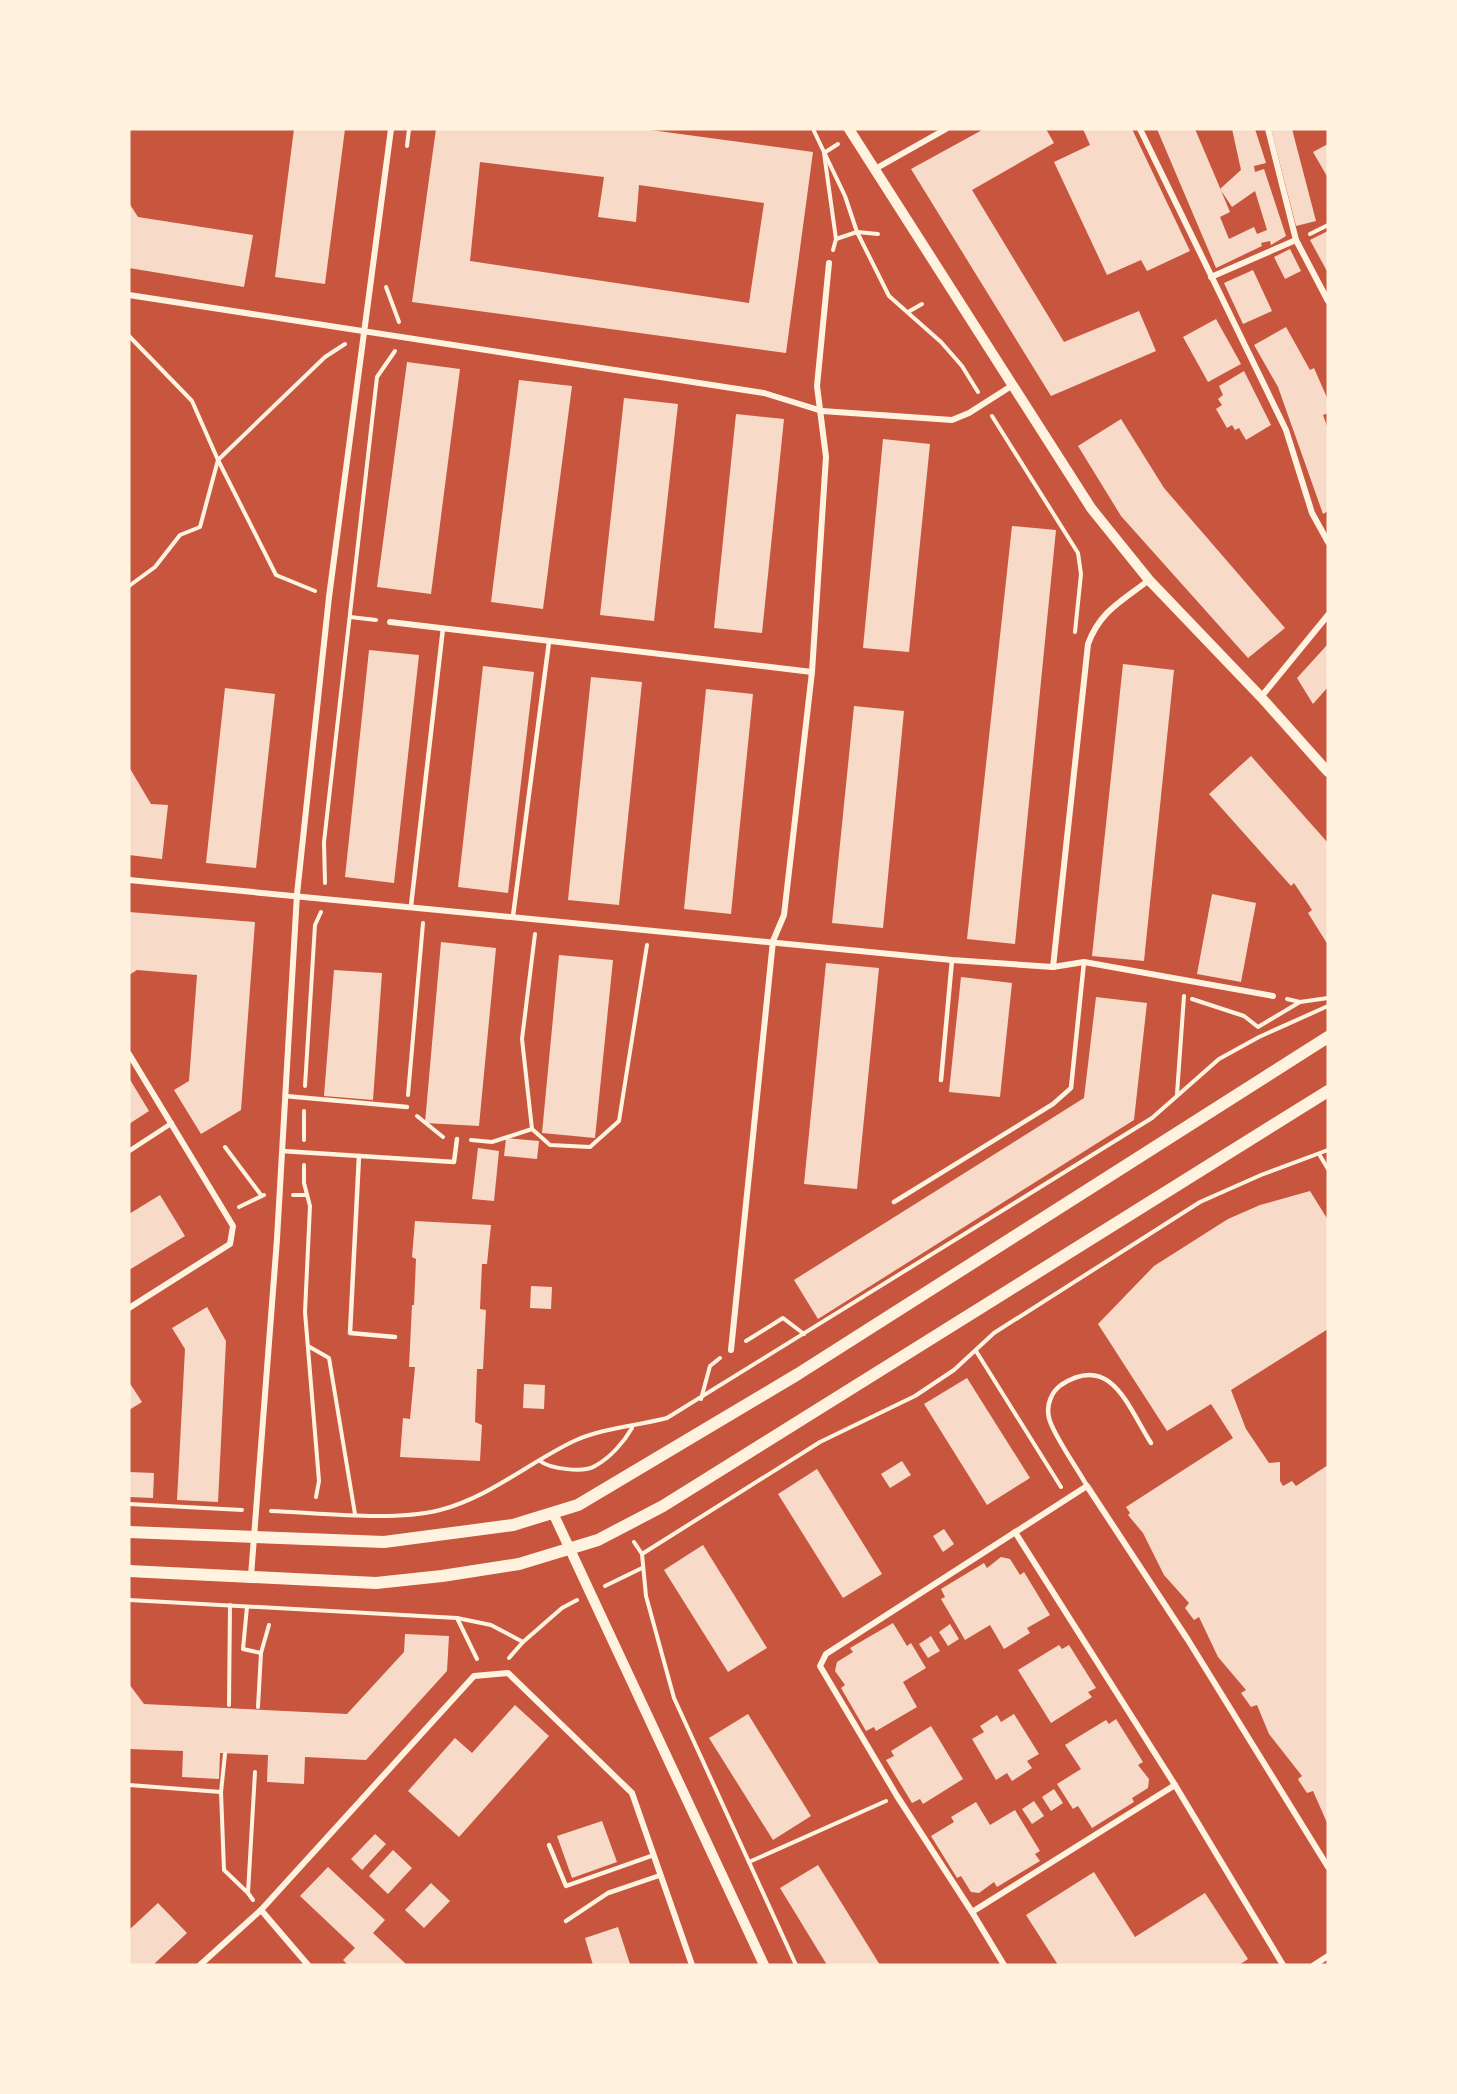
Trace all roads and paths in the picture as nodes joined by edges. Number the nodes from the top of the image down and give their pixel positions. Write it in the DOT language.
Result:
graph roads {
  1 [pos="391,129"];
  2 [pos="409,129"];
  3 [pos="813,129"];
  4 [pos="849,129"];
  5 [pos="946,129"];
  6 [pos="1140,129"];
  7 [pos="1268,129"];
  8 [pos="406,152"];
  9 [pos="824,153"];
  10 [pos="875,169"];
  11 [pos="856,232"];
  12 [pos="878,234"];
  13 [pos="1296,240"];
  14 [pos="829,262"];
  15 [pos="388,276"];
  16 [pos="1211,277"];
  17 [pos="129,295"];
  18 [pos="1328,301"];
  19 [pos="922,304"];
  20 [pos="908,312"];
  21 [pos="399,323"];
  22 [pos="363,332"];
  23 [pos="129,336"];
  24 [pos="394,353"];
  25 [pos="1013,385"];
  26 [pos="984,404"];
  27 [pos="822,411"];
  28 [pos="218,460"];
  29 [pos="1328,542"];
  30 [pos="1078,553"];
  31 [pos="1149,580"];
  32 [pos="129,586"];
  33 [pos="329,597"];
  34 [pos="1328,615"];
  35 [pos="350,617"];
  36 [pos="390,622"];
  37 [pos="443,628"];
  38 [pos="549,642"];
  39 [pos="812,672"];
  40 [pos="1261,697"];
  41 [pos="1328,772"];
  42 [pos="326,875"];
  43 [pos="129,880"];
  44 [pos="297,894"];
  45 [pos="411,906"];
  46 [pos="424,907"];
  47 [pos="321,912"];
  48 [pos="513,916"];
  49 [pos="537,918"];
  50 [pos="649,929"];
  51 [pos="772,941"];
  52 [pos="952,960"];
  53 [pos="1084,962"];
  54 [pos="1053,967"];
  55 [pos="1273,996"];
  56 [pos="1328,998"];
  57 [pos="1300,1002"];
  58 [pos="1328,1006"];
  59 [pos="1328,1037"];
  60 [pos="129,1054"];
  61 [pos="941,1080"];
  62 [pos="1328,1091"];
  63 [pos="1177,1095"];
  64 [pos="285,1096"];
  65 [pos="304,1097"];
  66 [pos="407,1107"];
  67 [pos="172,1123"];
  68 [pos="532,1129"];
  69 [pos="457,1139"];
  70 [pos="225,1147"];
  71 [pos="1328,1150"];
  72 [pos="129,1151"];
  73 [pos="282,1152"];
  74 [pos="304,1153"];
  75 [pos="1319,1154"];
  76 [pos="359,1156"];
  77 [pos="1328,1169"];
  78 [pos="261,1194"];
  79 [pos="894,1202"];
  80 [pos="129,1308"];
  81 [pos="804,1334"];
  82 [pos="395,1337"];
  83 [pos="308,1346"];
  84 [pos="731,1350"];
  85 [pos="976,1350"];
  86 [pos="700,1400"];
  87 [pos="633,1427"];
  88 [pos="1151,1443"];
  89 [pos="540,1461"];
  90 [pos="1087,1486"];
  91 [pos="316,1497"];
  92 [pos="1067,1498"];
  93 [pos="553,1513"];
  94 [pos="129,1532"];
  95 [pos="1015,1532"];
  96 [pos="254,1535"];
  97 [pos="568,1549"];
  98 [pos="642,1568"];
  99 [pos="129,1571"];
  100 [pos="251,1576"];
  101 [pos="590,1594"];
  102 [pos="129,1600"];
  103 [pos="230,1605"];
  104 [pos="247,1607"];
  105 [pos="457,1618"];
  106 [pos="269,1625"];
  107 [pos="523,1642"];
  108 [pos="261,1653"];
  109 [pos="500,1668"];
  110 [pos="507,1673"];
  111 [pos="229,1705"];
  112 [pos="258,1707"];
  113 [pos="225,1754"];
  114 [pos="255,1772"];
  115 [pos="129,1785"];
  116 [pos="1175,1785"];
  117 [pos="221,1792"];
  118 [pos="897,1796"];
  119 [pos="549,1845"];
  120 [pos="654,1855"];
  121 [pos="749,1862"];
  122 [pos="1328,1867"];
  123 [pos="661,1875"];
  124 [pos="248,1893"];
  125 [pos="261,1910"];
  126 [pos="972,1912"];
  127 [pos="566,1921"];
  128 [pos="1328,1956"];
  129 [pos="200,1965"];
  130 [pos="308,1965"];
  131 [pos="692,1965"];
  132 [pos="764,1965"];
  133 [pos="796,1965"];
  134 [pos="1004,1965"];
  135 [pos="1283,1965"];
  136 [pos="1314,1965"];
  1 -- 22 [label="street"];
  2 -- 8 [label="path"];
  3 -- 9 [label="path"];
  4 -- 10 [label="street"];
  5 -- 10 [label="street"];
  6 -- 16 [label="street"];
  7 -- 13 [label="street"];
  9 -- 11 [label="path"];
  9 -- 11 [label="path"];
  10 -- 25 [label="street"];
  11 -- 12 [label="path"];
  11 -- 20 [label="path"];
  13 -- 16 [label="street"];
  13 -- 18 [label="street"];
  14 -- 27 [label="street"];
  15 -- 21 [label="path"];
  16 -- 29 [label="street"];
  17 -- 22 [label="street"];
  19 -- 20 [label="path"];
  20 -- 26 [label="path"];
  22 -- 27 [label="street"];
  22 -- 28 [label="path"];
  22 -- 33 [label="street"];
  23 -- 28 [label="path"];
  24 -- 35 [label="path"];
  25 -- 26 [label="street"];
  25 -- 31 [label="street"];
  26 -- 27 [label="street"];
  26 -- 30 [label="path"];
  27 -- 39 [label="street"];
  28 -- 32 [label="path"];
  28 -- 33 [label="path"];
  31 -- 40 [label="street"];
  31 -- 54 [label="street"];
  33 -- 44 [label="street"];
  34 -- 40 [label="street"];
  35 -- 36 [label="path"];
  35 -- 42 [label="path"];
  36 -- 37 [label="street"];
  37 -- 38 [label="street"];
  37 -- 45 [label="lane"];
  38 -- 39 [label="street"];
  38 -- 48 [label="lane"];
  39 -- 51 [label="street"];
  40 -- 41 [label="street"];
  43 -- 44 [label="street"];
  44 -- 45 [label="street"];
  44 -- 64 [label="street"];
  45 -- 46 [label="street"];
  46 -- 48 [label="street"];
  46 -- 66 [label="path"];
  47 -- 65 [label="path"];
  48 -- 49 [label="street"];
  49 -- 50 [label="street"];
  49 -- 68 [label="path"];
  50 -- 51 [label="street"];
  50 -- 68 [label="path"];
  51 -- 52 [label="street"];
  51 -- 84 [label="street"];
  52 -- 54 [label="street"];
  52 -- 61 [label="lane"];
  53 -- 54 [label="street"];
  53 -- 55 [label="street"];
  53 -- 79 [label="lane"];
  55 -- 57 [label="path"];
  56 -- 57 [label="path"];
  57 -- 63 [label="path"];
  58 -- 63 [label="path"];
  59 -- 93 [label="main road"];
  60 -- 67 [label="street"];
  62 -- 97 [label="main road"];
  63 -- 81 [label="path"];
  64 -- 65 [label="lane"];
  64 -- 73 [label="street"];
  65 -- 66 [label="lane"];
  65 -- 74 [label="path"];
  66 -- 69 [label="path"];
  67 -- 72 [label="lane"];
  67 -- 80 [label="street"];
  68 -- 69 [label="path"];
  69 -- 76 [label="lane"];
  70 -- 78 [label="path"];
  71 -- 75 [label="path"];
  73 -- 74 [label="lane"];
  73 -- 96 [label="street"];
  74 -- 76 [label="lane"];
  74 -- 83 [label="path"];
  75 -- 77 [label="path"];
  75 -- 85 [label="path"];
  76 -- 82 [label="lane"];
  81 -- 84 [label="path"];
  81 -- 86 [label="path"];
  83 -- 89 [label="path"];
  83 -- 91 [label="path"];
  84 -- 86 [label="path"];
  85 -- 92 [label="path"];
  85 -- 98 [label="path"];
  86 -- 87 [label="path"];
  87 -- 89 [label="path"];
  87 -- 89 [label="path"];
  88 -- 90 [label="lane"];
  90 -- 92 [label="street"];
  90 -- 122 [label="street"];
  92 -- 95 [label="street"];
  93 -- 96 [label="main road"];
  93 -- 97 [label="street"];
  94 -- 96 [label="main road"];
  95 -- 116 [label="street"];
  95 -- 118 [label="street"];
  96 -- 100 [label="street"];
  97 -- 100 [label="main road"];
  97 -- 101 [label="street"];
  98 -- 101 [label="path"];
  98 -- 121 [label="path"];
  99 -- 100 [label="main road"];
  101 -- 107 [label="path"];
  101 -- 132 [label="street"];
  102 -- 103 [label="path"];
  103 -- 104 [label="path"];
  103 -- 111 [label="path"];
  104 -- 105 [label="path"];
  104 -- 108 [label="path"];
  105 -- 107 [label="path"];
  105 -- 109 [label="path"];
  106 -- 108 [label="path"];
  107 -- 109 [label="path"];
  108 -- 112 [label="path"];
  109 -- 110 [label="path"];
  110 -- 120 [label="street"];
  110 -- 125 [label="street"];
  113 -- 117 [label="path"];
  114 -- 124 [label="path"];
  115 -- 117 [label="path"];
  116 -- 126 [label="street"];
  116 -- 135 [label="street"];
  117 -- 124 [label="path"];
  118 -- 121 [label="path"];
  118 -- 126 [label="street"];
  119 -- 120 [label="lane"];
  120 -- 123 [label="street"];
  121 -- 133 [label="path"];
  123 -- 127 [label="lane"];
  123 -- 131 [label="street"];
  124 -- 125 [label="path"];
  125 -- 129 [label="street"];
  125 -- 130 [label="street"];
  126 -- 134 [label="street"];
  128 -- 136 [label="street"];
}
